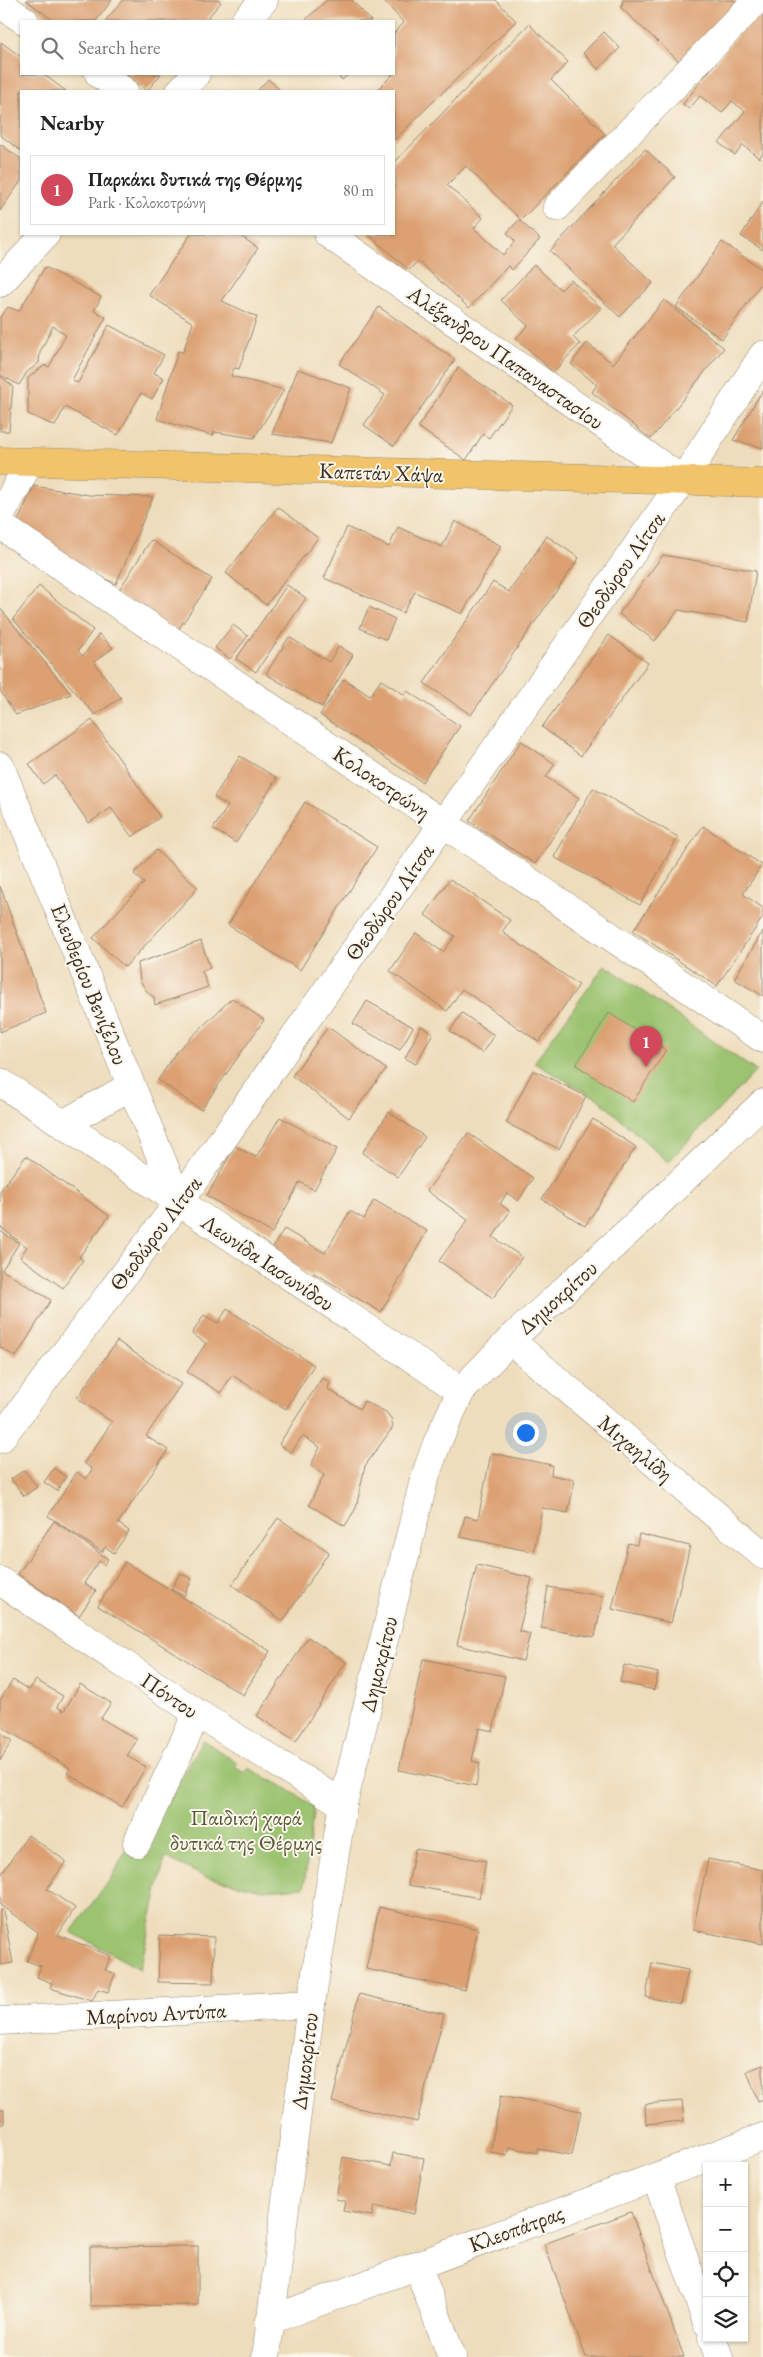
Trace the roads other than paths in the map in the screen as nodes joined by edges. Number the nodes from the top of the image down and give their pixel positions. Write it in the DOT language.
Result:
graph roads {
  1 [pos="264,0"];
  2 [pos="757,0"];
  3 [pos="0,4"];
  4 [pos="24,20"];
  5 [pos="246,20"];
  6 [pos="100,75"];
  7 [pos="195,75"];
  8 [pos="123,90"];
  9 [pos="181,90"];
  10 [pos="558,207"];
  11 [pos="45,235"];
  12 [pos="329,235"];
  13 [pos="0,283"];
  14 [pos="763,356"];
  15 [pos="0,461"];
  16 [pos="29,463"];
  17 [pos="683,480"];
  18 [pos="763,482"];
  19 [pos="0,517"];
  20 [pos="0,525"];
  21 [pos="0,766"];
  22 [pos="443,824"];
  23 [pos="763,1039"];
  24 [pos="0,1082"];
  25 [pos="132,1086"];
  26 [pos="763,1103"];
  27 [pos="63,1124"];
  28 [pos="179,1202"];
  29 [pos="510,1340"];
  30 [pos="461,1391"];
  31 [pos="0,1439"];
  32 [pos="763,1555"];
  33 [pos="0,1581"];
  34 [pos="197,1713"];
  35 [pos="343,1804"];
  36 [pos="137,1843"];
  37 [pos="311,2004"];
  38 [pos="0,2021"];
  39 [pos="763,2137"];
  40 [pos="656,2176"];
  41 [pos="417,2265"];
  42 [pos="703,2311"];
  43 [pos="270,2320"];
  44 [pos="713,2342"];
  45 [pos="266,2357"];
  46 [pos="452,2357"];
  47 [pos="718,2357"];
  1 -- 5 [label="street"];
  2 -- 10 [label="street"];
  3 -- 4 [label="street"];
  6 -- 8 [label="street"];
  7 -- 9 [label="street"];
  11 -- 13 [label="street"];
  12 -- 17 [label="street, Αλέξανδρου Παπαναστασίου"];
  14 -- 17 [label="street, Θεοδώρου Λίτσα"];
  15 -- 16 [label="main road, Καπετάν Χάψα"];
  16 -- 17 [label="main road, Καπετάν Χάψα"];
  16 -- 19 [label="street"];
  17 -- 18 [label="main road, Καπετάν Χάψα"];
  17 -- 22 [label="street, Θεοδώρου Λίτσα"];
  20 -- 22 [label="street, Κολοκοτρώνη"];
  21 -- 25 [label="street, Ελευθερίου Βενιζέλου"];
  22 -- 23 [label="street, Κολοκοτρώνη"];
  22 -- 28 [label="street, Θεοδώρου Λίτσα"];
  24 -- 27 [label="street, Λεωνίδα Ιασωνίδου"];
  25 -- 27 [label="street"];
  25 -- 28 [label="street, Ελευθερίου Βενιζέλου"];
  26 -- 29 [label="street, Δημοκρίτου"];
  27 -- 28 [label="street, Λεωνίδα Ιασωνίδου"];
  28 -- 30 [label="street, Λεωνίδα Ιασωνίδου"];
  28 -- 31 [label="street, Θεοδώρου Λίτσα"];
  29 -- 30 [label="street, Δημοκρίτου"];
  29 -- 32 [label="street, Μιχαηλίδη"];
  30 -- 35 [label="street, Δημοκρίτου"];
  33 -- 34 [label="street, Πόντου"];
  34 -- 35 [label="street, Πόντου"];
  34 -- 36 [label="street"];
  35 -- 37 [label="street, Δημοκρίτου"];
  37 -- 38 [label="street, Μαρίνου Αντύπα"];
  37 -- 43 [label="street, Δημοκρίτου"];
  39 -- 40 [label="street, Κλεοπάτρας"];
  40 -- 41 [label="street, Κλεοπάτρας"];
  40 -- 42 [label="street"];
  41 -- 43 [label="street, Κλεοπάτρας"];
  41 -- 46 [label="street"];
  43 -- 45 [label="street, Δημοκρίτου"];
  44 -- 47 [label="street"];
}
